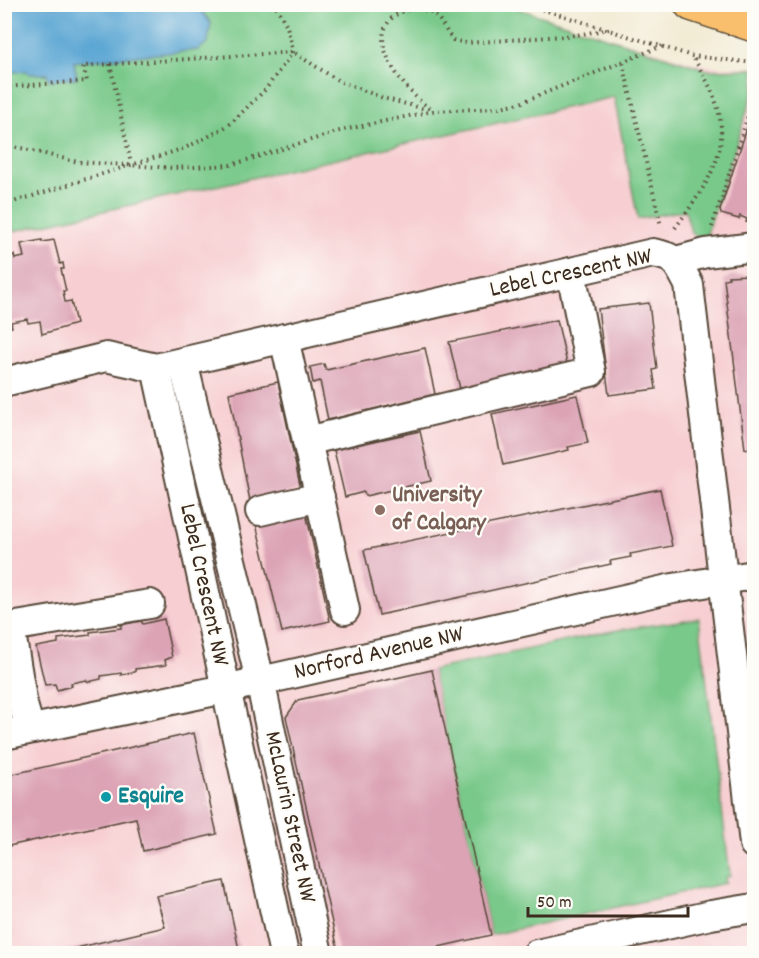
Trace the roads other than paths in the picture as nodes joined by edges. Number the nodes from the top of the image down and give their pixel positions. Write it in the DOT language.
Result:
graph roads {
  1 [pos="691,4"];
  2 [pos="754,25"];
  3 [pos="754,247"];
  4 [pos="676,261"];
  5 [pos="571,272"];
  6 [pos="284,338"];
  7 [pos="183,362"];
  8 [pos="156,368"];
  9 [pos="4,382"];
  10 [pos="307,441"];
  11 [pos="320,497"];
  12 [pos="260,511"];
  13 [pos="754,575"];
  14 [pos="723,580"];
  15 [pos="150,604"];
  16 [pos="345,610"];
  17 [pos="7,627"];
  18 [pos="260,680"];
  19 [pos="225,689"];
  20 [pos="17,732"];
  21 [pos="748,734"];
  22 [pos="754,844"];
  23 [pos="754,908"];
  24 [pos="284,954"];
  25 [pos="318,954"];
  26 [pos="537,954"];
  1 -- 2 [label="main road"];
  3 -- 4 [label="street"];
  4 -- 5 [label="street, Lebel Crescent NW"];
  4 -- 14 [label="street, Lebel Crescent NW"];
  5 -- 6 [label="street, Lebel Crescent NW"];
  5 -- 10 [label="street"];
  6 -- 7 [label="street, Lebel Crescent NW"];
  6 -- 10 [label="street"];
  7 -- 8 [label="street, Lebel Crescent NW"];
  7 -- 18 [label="street, Lebel Crescent NW"];
  8 -- 9 [label="street"];
  8 -- 19 [label="street, Lebel Crescent NW"];
  10 -- 11 [label="street"];
  11 -- 12 [label="street"];
  11 -- 16 [label="street"];
  13 -- 14 [label="street, Norford Avenue NW"];
  14 -- 18 [label="street, Norford Avenue NW"];
  14 -- 21 [label="street, Lebel Crescent NW"];
  15 -- 17 [label="street"];
  17 -- 20 [label="street"];
  18 -- 19 [label="street, Norford Avenue NW"];
  18 -- 25 [label="street, McLaurin Street NW"];
  19 -- 20 [label="street, Norford Avenue NW"];
  19 -- 24 [label="street, McLaurin Street NW"];
  21 -- 22 [label="street, Lebel Crescent NW"];
  23 -- 26 [label="street"];
}
